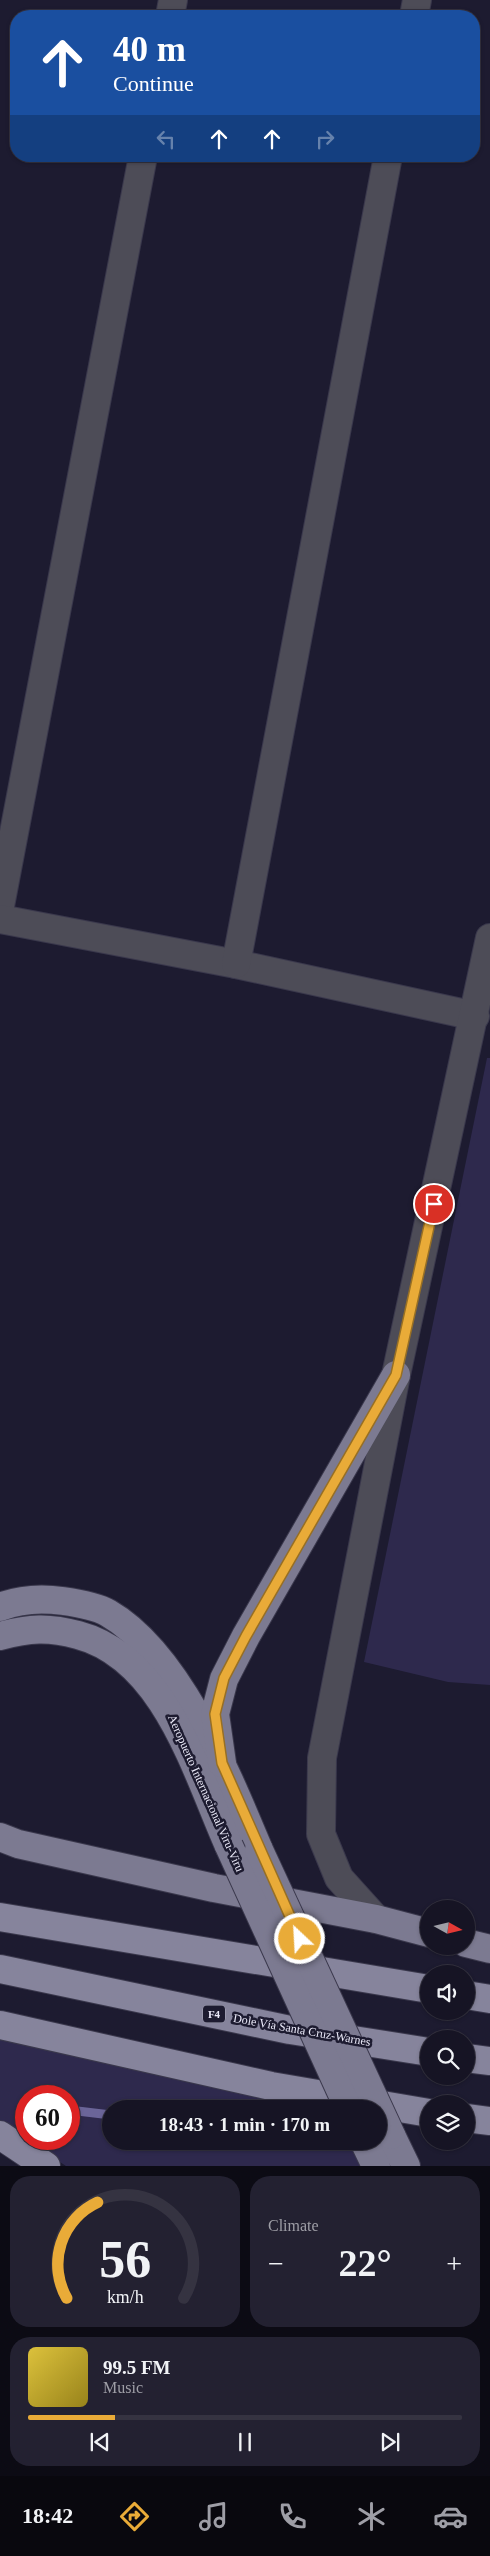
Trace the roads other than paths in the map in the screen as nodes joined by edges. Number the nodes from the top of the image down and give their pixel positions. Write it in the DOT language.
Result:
graph roads {
  1 [pos="143,162"];
  2 [pos="387,162"];
  3 [pos="0,906"];
  4 [pos="0,919"];
  5 [pos="490,938"];
  6 [pos="236,964"];
  7 [pos="475,1016"];
  8 [pos="396,1375"];
  9 [pos="0,1607"];
  10 [pos="0,1636"];
  11 [pos="222,1763"];
  12 [pos="0,1837"];
  13 [pos="0,1917"];
  14 [pos="376,1919"];
  15 [pos="420,1931"];
  16 [pos="475,1945"];
  17 [pos="490,1949"];
  18 [pos="0,1969"];
  19 [pos="420,1987"];
  20 [pos="475,1996"];
  21 [pos="490,1999"];
  22 [pos="0,2025"];
  23 [pos="420,2051"];
  24 [pos="475,2059"];
  25 [pos="490,2061"];
  26 [pos="345,2100"];
  27 [pos="420,2111"];
  28 [pos="475,2119"];
  29 [pos="490,2121"];
  30 [pos="0,2135"];
  31 [pos="368,2150"];
  32 [pos="46,2166"];
  33 [pos="376,2166"];
  34 [pos="406,2166"];
  1 -- 3 [label="street"];
  2 -- 6 [label="street"];
  4 -- 6 [label="street"];
  5 -- 7 [label="street"];
  6 -- 7 [label="street"];
  7 -- 8 [label="street"];
  8 -- 11 [label="main road"];
  8 -- 14 [label="street"];
  9 -- 11 [label="main road, Aeropuerto Internacional Viru-Viru"];
  10 -- 26 [label="main road, Aeropuerto Internacional Viru-Viru, bridge"];
  11 -- 34 [label="main road, Aeropuerto Internacional Viru-Viru, bridge"];
  12 -- 14 [label="main road, Aeropuerto Internacional Viru-Viru"];
  13 -- 19 [label="highway"];
  14 -- 15 [label="main road, Aeropuerto Internacional Viru-Viru"];
  16 -- 17 [label="main road"];
  18 -- 23 [label="highway, Dole Vía Santa Cruz-Warnes / F4"];
  20 -- 21 [label="highway"];
  22 -- 27 [label="highway"];
  24 -- 25 [label="highway"];
  28 -- 29 [label="highway"];
  30 -- 32 [label="highway"];
  31 -- 33 [label="main road"];
}
